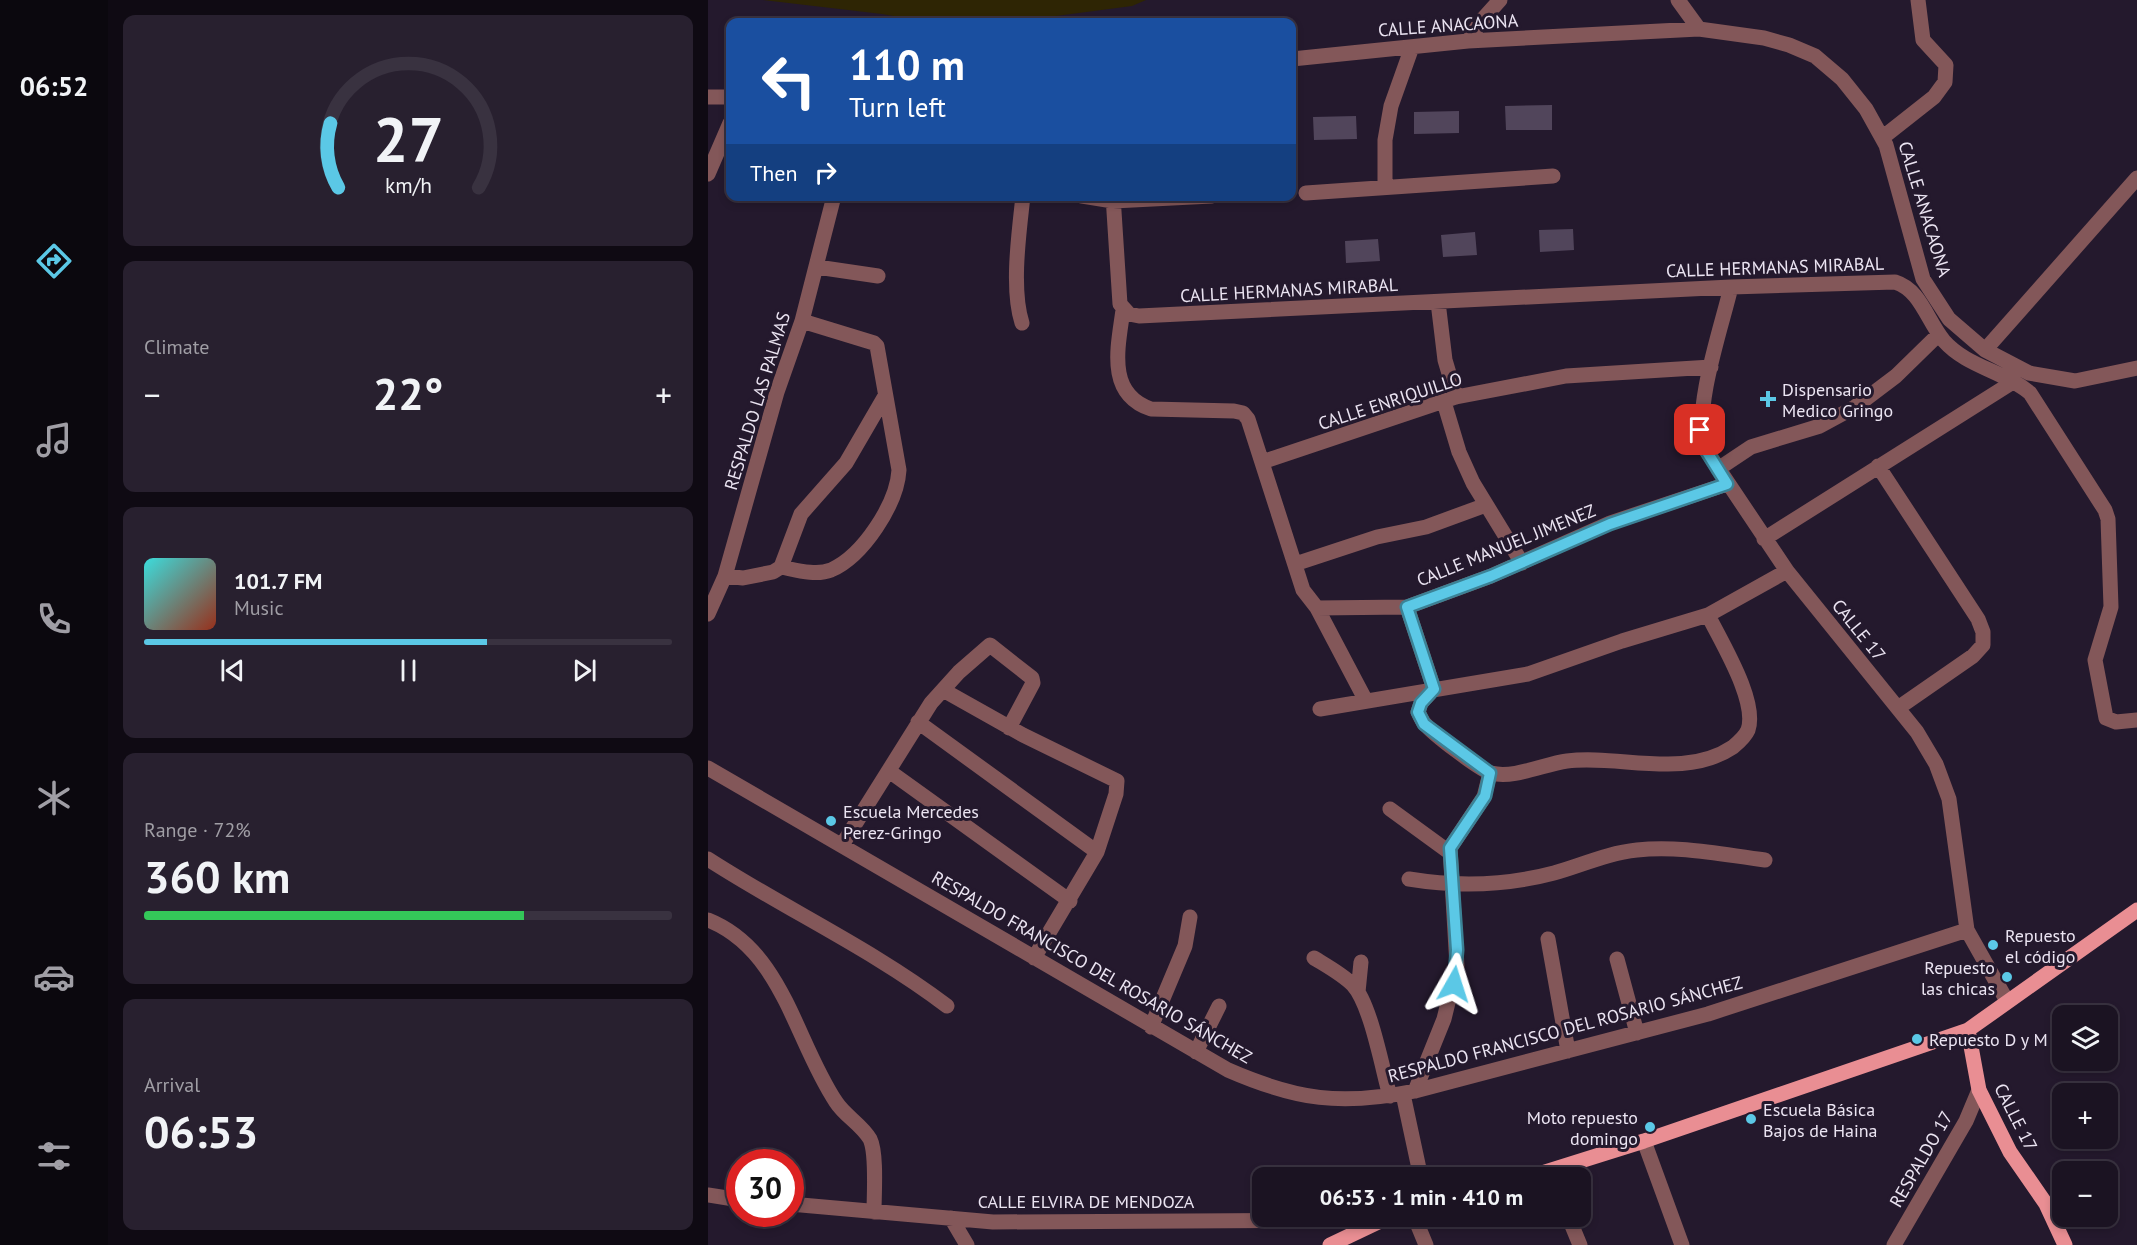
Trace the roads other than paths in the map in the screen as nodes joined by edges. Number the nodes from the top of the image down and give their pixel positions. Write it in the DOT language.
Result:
graph roads {
  1 [pos="1500,0"];
  2 [pos="1678,0"];
  3 [pos="1917,0"];
  4 [pos="1699,29"];
  5 [pos="1468,41"];
  6 [pos="1412,47"];
  7 [pos="1296,59"];
  8 [pos="708,97"];
  9 [pos="726,97"];
  10 [pos="726,132"];
  11 [pos="1882,138"];
  12 [pos="708,174"];
  13 [pos="1553,176"];
  14 [pos="2137,178"];
  15 [pos="1385,187"];
  16 [pos="1306,193"];
  17 [pos="833,201"];
  18 [pos="1023,201"];
  19 [pos="1113,201"];
  20 [pos="817,267"];
  21 [pos="878,276"];
  22 [pos="1731,287"];
  23 [pos="1438,302"];
  24 [pos="1126,312"];
  25 [pos="802,321"];
  26 [pos="1022,323"];
  27 [pos="1939,334"];
  28 [pos="1985,350"];
  29 [pos="1711,367"];
  30 [pos="2137,368"];
  31 [pos="2013,382"];
  32 [pos="885,396"];
  33 [pos="1450,399"];
  34 [pos="1262,462"];
  35 [pos="1878,466"];
  36 [pos="1718,469"];
  37 [pos="1727,484"];
  38 [pos="1485,505"];
  39 [pos="1764,539"];
  40 [pos="1522,562"];
  41 [pos="1295,564"];
  42 [pos="781,567"];
  43 [pos="1787,571"];
  44 [pos="725,576"];
  45 [pos="1407,607"];
  46 [pos="1317,608"];
  47 [pos="708,614"];
  48 [pos="1708,615"];
  49 [pos="1434,689"];
  50 [pos="943,690"];
  51 [pos="1366,701"];
  52 [pos="1898,708"];
  53 [pos="1320,709"];
  54 [pos="2137,720"];
  55 [pos="918,722"];
  56 [pos="1010,728"];
  57 [pos="708,768"];
  58 [pos="889,771"];
  59 [pos="1490,773"];
  60 [pos="1390,809"];
  61 [pos="842,845"];
  62 [pos="1097,852"];
  63 [pos="1449,852"];
  64 [pos="708,859"];
  65 [pos="1765,860"];
  66 [pos="1409,879"];
  67 [pos="1452,886"];
  68 [pos="1070,901"];
  69 [pos="2135,916"];
  70 [pos="1190,917"];
  71 [pos="708,920"];
  72 [pos="1967,930"];
  73 [pos="1548,939"];
  74 [pos="1034,958"];
  75 [pos="1314,958"];
  76 [pos="1617,959"];
  77 [pos="1361,962"];
  78 [pos="1358,992"];
  79 [pos="2007,1001"];
  80 [pos="947,1006"];
  81 [pos="1219,1006"];
  82 [pos="1151,1027"];
  83 [pos="1968,1030"];
  84 [pos="1637,1033"];
  85 [pos="1568,1051"];
  86 [pos="1196,1052"];
  87 [pos="1979,1090"];
  88 [pos="1403,1094"];
  89 [pos="1644,1141"];
  90 [pos="1419,1167"];
  91 [pos="1570,1167"];
  92 [pos="708,1195"];
  93 [pos="726,1198"];
  94 [pos="804,1205"];
  95 [pos="874,1212"];
  96 [pos="951,1218"];
  97 [pos="1252,1219"];
  98 [pos="1367,1227"];
  99 [pos="1419,1227"];
  100 [pos="1573,1227"];
  101 [pos="967,1245"];
  102 [pos="1330,1245"];
  103 [pos="1426,1245"];
  104 [pos="1580,1245"];
  105 [pos="1682,1245"];
  106 [pos="1894,1245"];
  107 [pos="2065,1245"];
  1 -- 5 [label="street"];
  2 -- 4 [label="street"];
  3 -- 11 [label="street"];
  4 -- 5 [label="street, CALLE ANACAONA"];
  4 -- 11 [label="street, CALLE ANACAONA"];
  5 -- 6 [label="street, CALLE ANACAONA"];
  6 -- 7 [label="street, CALLE ANACAONA"];
  6 -- 15 [label="street"];
  8 -- 9 [label="street"];
  10 -- 12 [label="street"];
  11 -- 28 [label="street, CALLE ANACAONA"];
  13 -- 15 [label="street"];
  14 -- 28 [label="street"];
  15 -- 16 [label="street"];
  17 -- 20 [label="street, RESPALDO LAS PALMAS"];
  18 -- 26 [label="street"];
  19 -- 24 [label="street"];
  20 -- 21 [label="street"];
  20 -- 25 [label="street, RESPALDO LAS PALMAS"];
  22 -- 23 [label="street, CALLE HERMANAS MIRABAL"];
  22 -- 27 [label="street, CALLE HERMANAS MIRABAL"];
  22 -- 29 [label="street, CALLE 17"];
  23 -- 24 [label="street, CALLE HERMANAS MIRABAL"];
  23 -- 33 [label="street"];
  24 -- 34 [label="street"];
  25 -- 32 [label="street"];
  25 -- 44 [label="street, RESPALDO LAS PALMAS"];
  27 -- 31 [label="street, CALLE HERMANAS MIRABAL"];
  27 -- 36 [label="street"];
  28 -- 30 [label="street, CALLE ANACAONA"];
  29 -- 33 [label="street, CALLE ENRIQUILLO"];
  29 -- 36 [label="street, CALLE 17"];
  31 -- 35 [label="street"];
  31 -- 54 [label="street, CALLE HERMANAS MIRABAL"];
  32 -- 42 [label="street"];
  32 -- 42 [label="street"];
  33 -- 34 [label="street, CALLE ENRIQUILLO"];
  33 -- 38 [label="street"];
  34 -- 41 [label="street"];
  35 -- 39 [label="street"];
  35 -- 52 [label="street"];
  36 -- 37 [label="street, CALLE 17"];
  37 -- 39 [label="street, CALLE 17"];
  37 -- 40 [label="street, CALLE MANUEL JIMENEZ"];
  38 -- 40 [label="street"];
  38 -- 41 [label="street"];
  39 -- 43 [label="street, CALLE 17"];
  40 -- 45 [label="street, CALLE MANUEL JIMENEZ"];
  41 -- 46 [label="street"];
  42 -- 44 [label="street"];
  43 -- 48 [label="street"];
  43 -- 52 [label="street, CALLE 17"];
  44 -- 47 [label="street, RESPALDO LAS PALMAS"];
  45 -- 46 [label="street, CALLE MANUEL JIMENEZ"];
  45 -- 49 [label="street"];
  46 -- 51 [label="street"];
  48 -- 49 [label="street"];
  48 -- 59 [label="street"];
  49 -- 51 [label="street"];
  49 -- 59 [label="street"];
  50 -- 55 [label="street"];
  50 -- 56 [label="street"];
  50 -- 56 [label="street"];
  51 -- 53 [label="street"];
  52 -- 72 [label="street, CALLE 17"];
  55 -- 58 [label="street"];
  55 -- 62 [label="street"];
  56 -- 62 [label="street"];
  57 -- 61 [label="street, RESPALDO FRANCISCO DEL ROSARIO SÁNCHEZ"];
  58 -- 61 [label="street"];
  58 -- 68 [label="street"];
  59 -- 63 [label="street"];
  60 -- 63 [label="street"];
  61 -- 74 [label="street, RESPALDO FRANCISCO DEL ROSARIO SÁNCHEZ"];
  62 -- 68 [label="street"];
  63 -- 67 [label="street"];
  64 -- 80 [label="street"];
  65 -- 67 [label="street"];
  66 -- 67 [label="street"];
  67 -- 88 [label="street"];
  68 -- 74 [label="street"];
  69 -- 79 [label="main road"];
  70 -- 82 [label="street"];
  71 -- 95 [label="street"];
  72 -- 79 [label="street, CALLE 17"];
  72 -- 84 [label="street, RESPALDO FRANCISCO DEL ROSARIO SÁNCHEZ"];
  73 -- 85 [label="street"];
  74 -- 82 [label="street, RESPALDO FRANCISCO DEL ROSARIO SÁNCHEZ"];
  75 -- 78 [label="street"];
  76 -- 84 [label="street"];
  77 -- 78 [label="street"];
  78 -- 88 [label="street"];
  79 -- 83 [label="main road"];
  81 -- 86 [label="street"];
  82 -- 86 [label="street, RESPALDO FRANCISCO DEL ROSARIO SÁNCHEZ"];
  83 -- 87 [label="main road, CALLE 17"];
  83 -- 89 [label="main road"];
  84 -- 85 [label="street, RESPALDO FRANCISCO DEL ROSARIO SÁNCHEZ"];
  85 -- 88 [label="street, RESPALDO FRANCISCO DEL ROSARIO SÁNCHEZ"];
  86 -- 88 [label="street, RESPALDO FRANCISCO DEL ROSARIO SÁNCHEZ"];
  87 -- 106 [label="street, RESPALDO 17"];
  87 -- 107 [label="main road, CALLE 17"];
  88 -- 90 [label="street"];
  89 -- 91 [label="main road"];
  89 -- 105 [label="street"];
  92 -- 93 [label="street"];
  94 -- 95 [label="street, CALLE ELVIRA DE MENDOZA"];
  95 -- 96 [label="street, CALLE ELVIRA DE MENDOZA"];
  96 -- 97 [label="street, CALLE ELVIRA DE MENDOZA"];
  96 -- 101 [label="street"];
  98 -- 102 [label="main road"];
  99 -- 103 [label="street"];
  100 -- 104 [label="street"];
}
